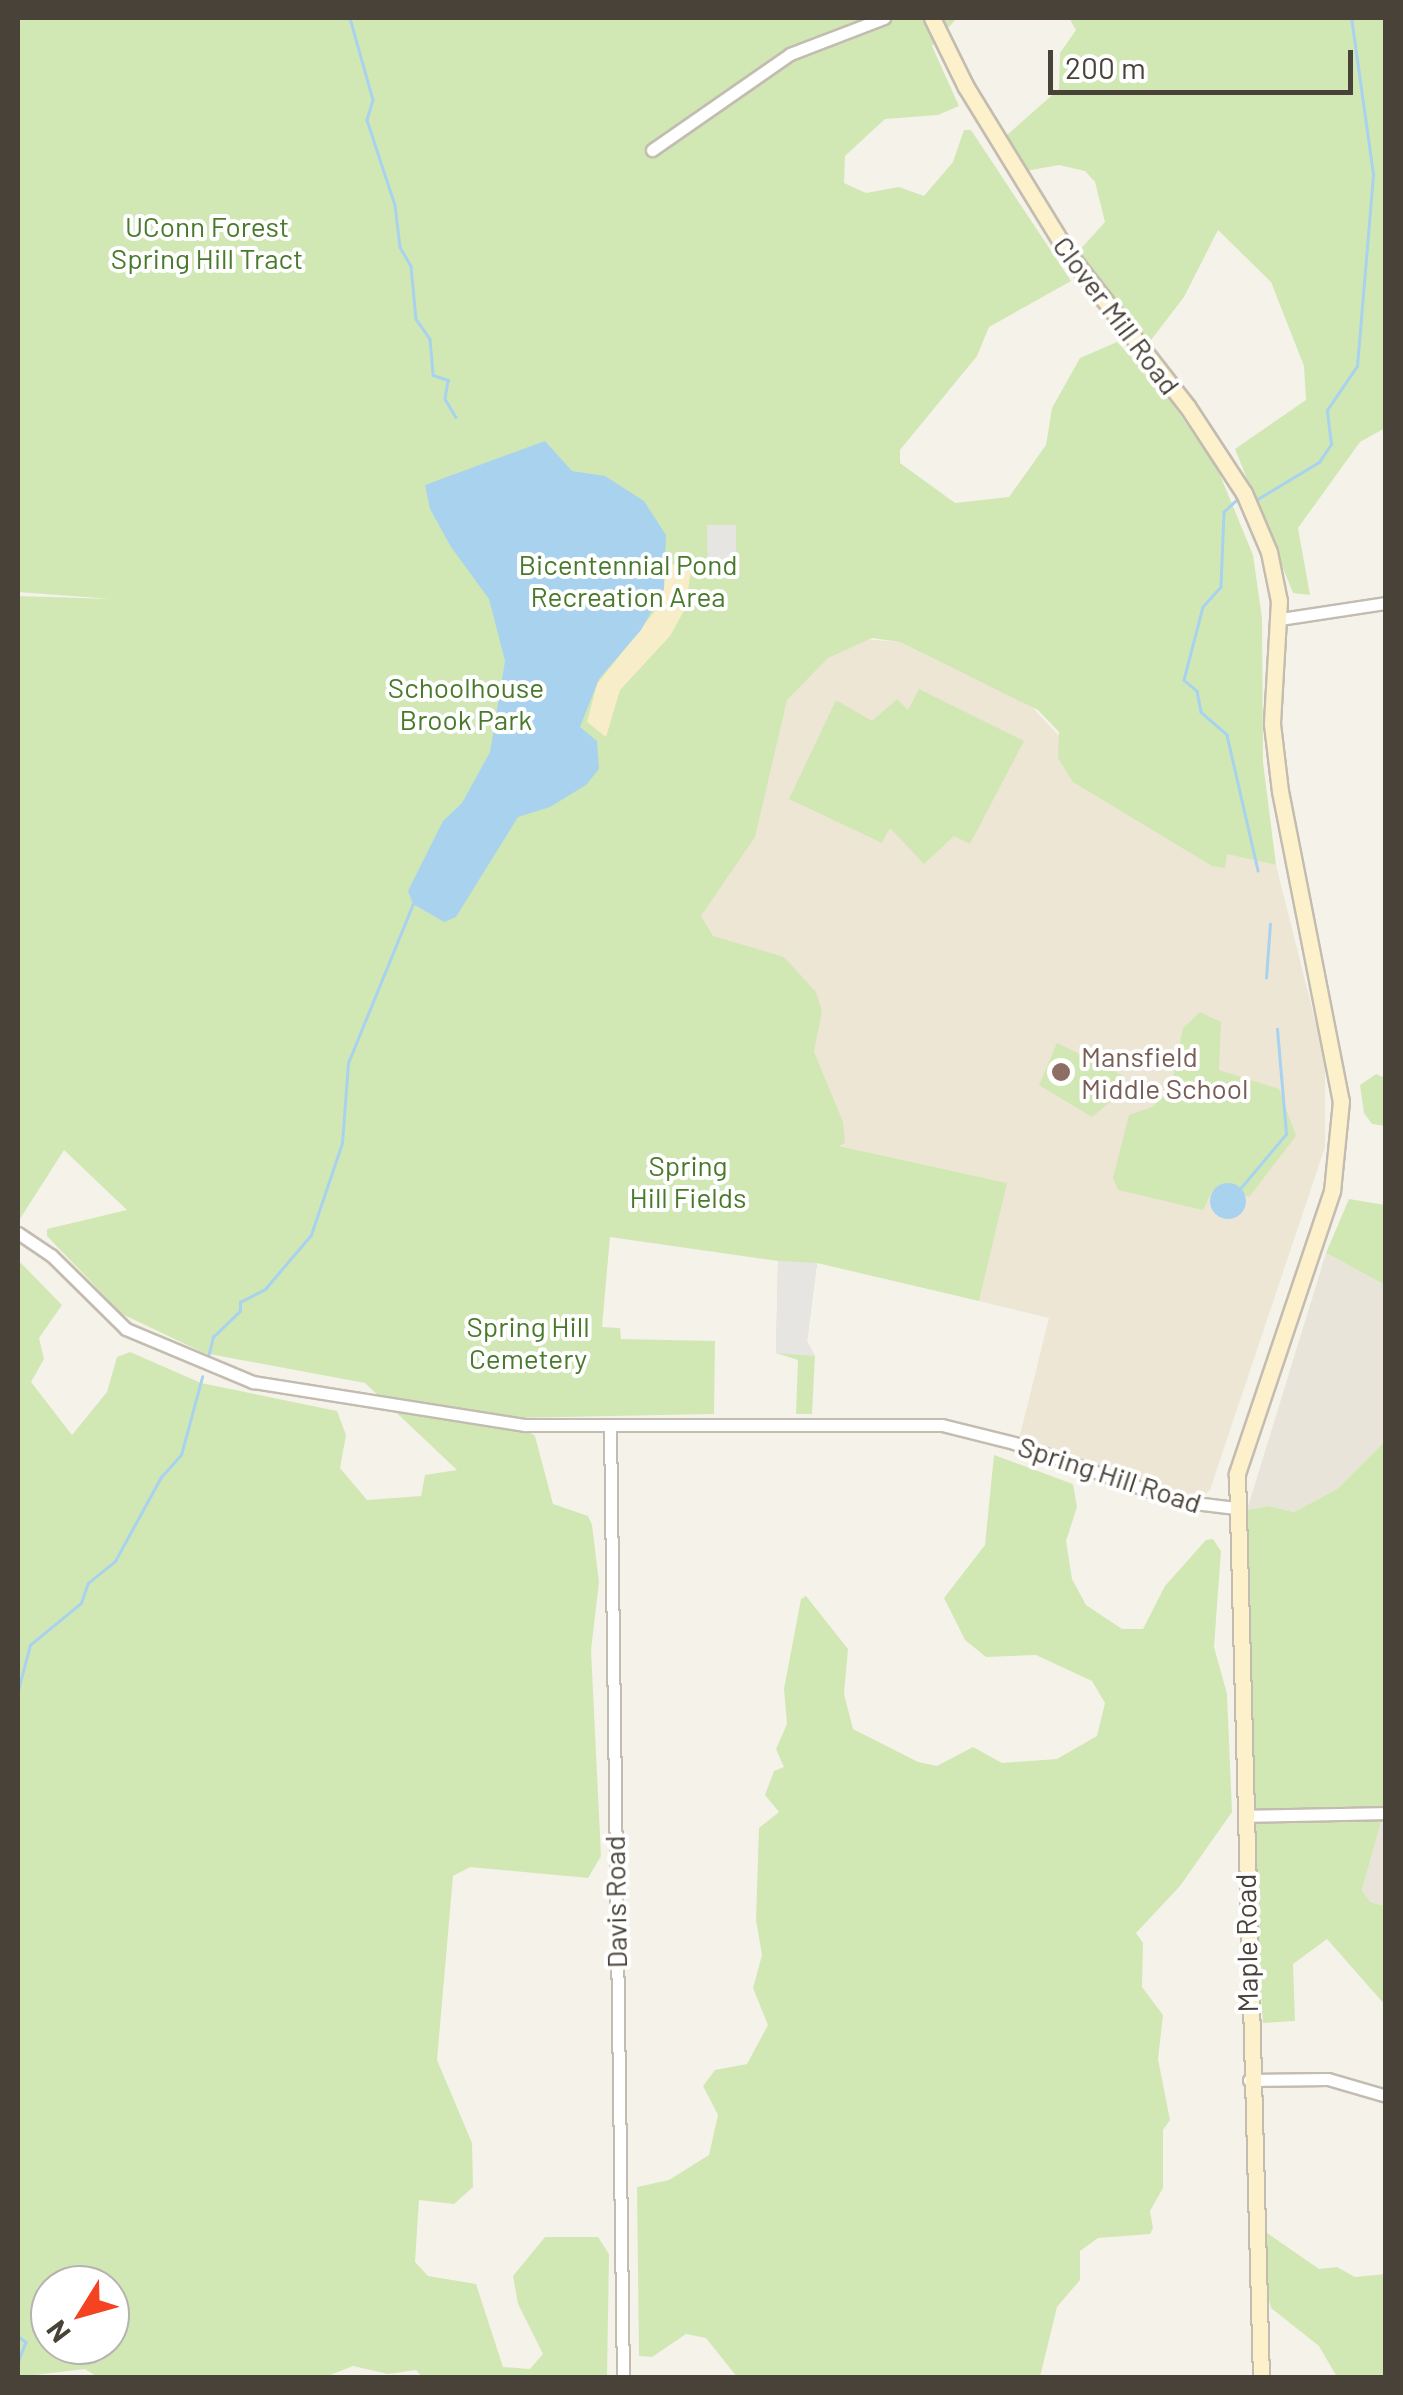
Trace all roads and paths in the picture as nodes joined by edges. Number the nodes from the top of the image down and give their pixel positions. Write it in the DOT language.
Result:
graph roads {
  1 [pos="884,18"];
  2 [pos="932,18"];
  3 [pos="652,150"];
  4 [pos="1386,602"];
  5 [pos="1280,619"];
  6 [pos="18,1233"];
  7 [pos="610,1426"];
  8 [pos="1236,1508"];
  9 [pos="1386,1814"];
  10 [pos="1244,1816"];
  11 [pos="1249,2080"];
  12 [pos="1386,2096"];
  13 [pos="624,2378"];
  14 [pos="1261,2378"];
  1 -- 3 [label="street"];
  2 -- 5 [label="street, Clover Mill Road"];
  4 -- 5 [label="street"];
  5 -- 8 [label="street, Spring Hill Road"];
  6 -- 7 [label="street, Spring Hill Road"];
  7 -- 8 [label="street, Spring Hill Road"];
  7 -- 13 [label="street, Davis Road"];
  8 -- 10 [label="street, Maple Road"];
  9 -- 10 [label="street"];
  10 -- 11 [label="street, Maple Road"];
  11 -- 12 [label="street"];
  11 -- 14 [label="street, Maple Road"];
}
